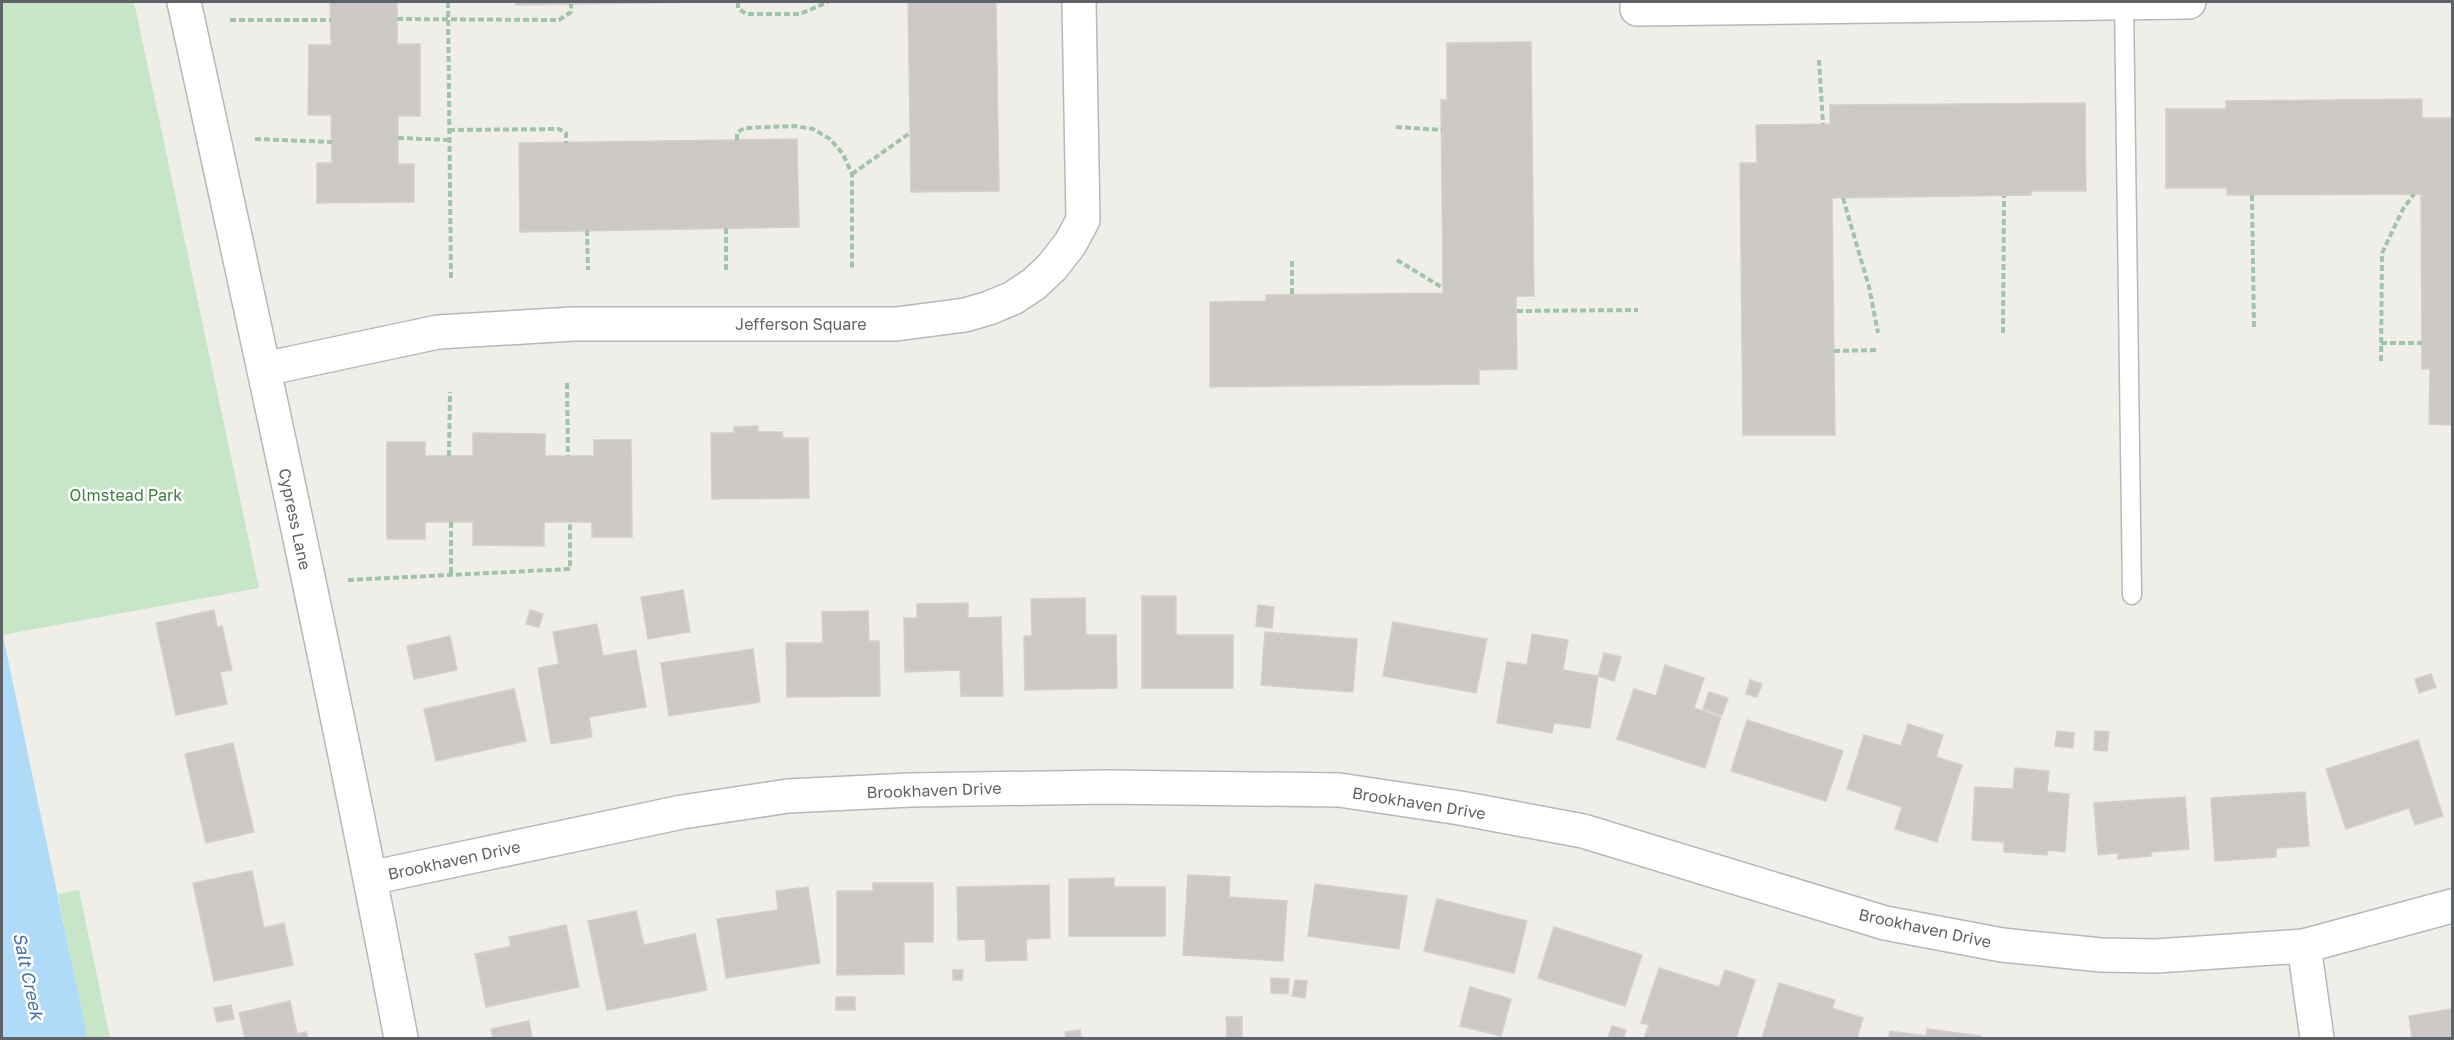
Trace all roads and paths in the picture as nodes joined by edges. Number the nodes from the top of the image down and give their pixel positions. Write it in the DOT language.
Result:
graph roads {
  1 [pos="184,2"];
  2 [pos="448,2"];
  3 [pos="738,2"];
  4 [pos="828,2"];
  5 [pos="1079,2"];
  6 [pos="1637,2"];
  7 [pos="2124,2"];
  8 [pos="2189,2"];
  9 [pos="571,4"];
  10 [pos="397,19"];
  11 [pos="230,20"];
  12 [pos="331,20"];
  13 [pos="448,20"];
  14 [pos="1819,60"];
  15 [pos="1823,124"];
  16 [pos="1396,127"];
  17 [pos="449,130"];
  18 [pos="1442,130"];
  19 [pos="910,133"];
  20 [pos="398,138"];
  21 [pos="255,139"];
  22 [pos="450,140"];
  23 [pos="737,140"];
  24 [pos="332,142"];
  25 [pos="567,143"];
  26 [pos="852,174"];
  27 [pos="2414,194"];
  28 [pos="2252,195"];
  29 [pos="2004,196"];
  30 [pos="1843,198"];
  31 [pos="726,228"];
  32 [pos="587,230"];
  33 [pos="1396,260"];
  34 [pos="1292,261"];
  35 [pos="852,268"];
  36 [pos="588,270"];
  37 [pos="726,270"];
  38 [pos="451,279"];
  39 [pos="1443,288"];
  40 [pos="1292,295"];
  41 [pos="1638,310"];
  42 [pos="1517,311"];
  43 [pos="2254,330"];
  44 [pos="1878,333"];
  45 [pos="2003,333"];
  46 [pos="2422,343"];
  47 [pos="2381,344"];
  48 [pos="1878,350"];
  49 [pos="1834,351"];
  50 [pos="2381,361"];
  51 [pos="264,369"];
  52 [pos="567,383"];
  53 [pos="450,392"];
  54 [pos="449,456"];
  55 [pos="568,456"];
  56 [pos="451,522"];
  57 [pos="570,522"];
  58 [pos="451,575"];
  59 [pos="348,580"];
  60 [pos="2132,595"];
  61 [pos="370,878"];
  62 [pos="2452,906"];
  63 [pos="2304,946"];
  64 [pos="401,1038"];
  65 [pos="2318,1038"];
  1 -- 51 [label="street, Cypress Lane"];
  2 -- 13 [label="path"];
  3 -- 4 [label="path"];
  5 -- 51 [label="street, Jefferson Square"];
  6 -- 7 [label="street"];
  7 -- 8 [label="street"];
  7 -- 60 [label="lane"];
  9 -- 13 [label="path"];
  10 -- 13 [label="path"];
  11 -- 12 [label="path"];
  13 -- 17 [label="path"];
  14 -- 15 [label="path"];
  16 -- 18 [label="path"];
  17 -- 22 [label="path"];
  17 -- 25 [label="path"];
  19 -- 26 [label="path"];
  20 -- 22 [label="path"];
  21 -- 24 [label="path"];
  22 -- 38 [label="path"];
  23 -- 26 [label="path"];
  26 -- 35 [label="path"];
  27 -- 47 [label="path"];
  28 -- 43 [label="path"];
  29 -- 45 [label="path"];
  30 -- 44 [label="path"];
  31 -- 37 [label="path"];
  32 -- 36 [label="path"];
  33 -- 39 [label="path"];
  34 -- 40 [label="path"];
  41 -- 42 [label="path"];
  46 -- 47 [label="path"];
  47 -- 50 [label="path"];
  48 -- 49 [label="path"];
  51 -- 61 [label="street, Cypress Lane"];
  52 -- 55 [label="path"];
  53 -- 54 [label="path"];
  56 -- 58 [label="path"];
  57 -- 58 [label="path"];
  58 -- 59 [label="path"];
  61 -- 63 [label="street, Brookhaven Drive"];
  61 -- 64 [label="street, Cypress Lane"];
  62 -- 63 [label="street, Brookhaven Drive"];
  63 -- 65 [label="street"];
}
